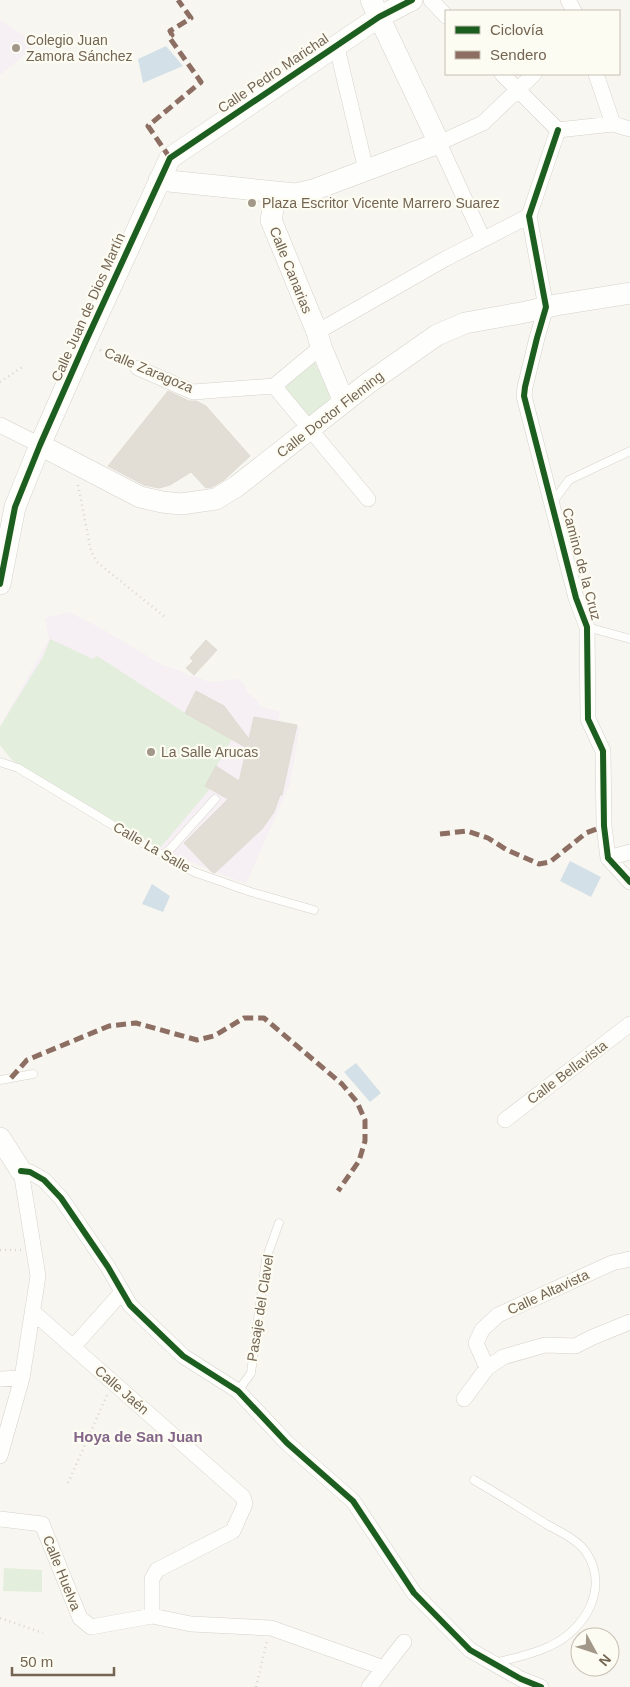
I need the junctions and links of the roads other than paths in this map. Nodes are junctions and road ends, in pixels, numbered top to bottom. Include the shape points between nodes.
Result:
1 (412, 0) edge
2 (431, 0) edge
3 (375, 8) edge
4 (445, 15) edge
5 (334, 47) junction
6 (503, 75) edge
7 (533, 75) edge
8 (596, 75) edge
9 (518, 90) junction
10 (612, 124) junction
11 (630, 129) edge
12 (558, 130) junction
13 (439, 143) junction
14 (366, 170) junction
15 (159, 180) junction
16 (276, 193) junction
17 (529, 216) junction
18 (483, 239) junction
19 (630, 293) edge
20 (546, 307) junction
21 (319, 340) junction
22 (138, 368) road end
23 (274, 386) junction
24 (344, 402) junction
25 (0, 425) edge
26 (309, 430) junction
27 (40, 445) junction
28 (630, 450) edge
29 (368, 500) dead end
30 (552, 503) junction
31 (0, 584) edge
32 (587, 627) junction
33 (630, 639) edge
34 (0, 762) edge
35 (216, 798) dead end
36 (630, 852) edge
37 (164, 856) junction
38 (608, 858) junction
39 (630, 882) edge
40 (314, 910) dead end
41 (630, 1024) edge
42 (33, 1074) dead end
43 (0, 1080) edge
44 (505, 1120) dead end
45 (0, 1138) edge
46 (21, 1171) junction
47 (279, 1224) dead end
48 (630, 1259) edge
49 (122, 1292) junction
50 (32, 1311) junction
51 (630, 1322) edge
52 (73, 1347) junction
53 (487, 1368) junction
54 (22, 1378) junction
55 (0, 1379) edge
56 (238, 1391) junction
57 (464, 1399) dead end
58 (0, 1456) edge
59 (474, 1480) dead end
60 (0, 1519) edge
61 (152, 1616) junction
62 (404, 1642) dead end
63 (494, 1664) junction
64 (384, 1668) junction
65 (369, 1687) edge
66 (541, 1687) edge

1 - 3 street, Calle Pedro Marichal
2 - 4 street
3 - 5 street, Calle Pedro Marichal
3 - 13 street
5 - 14 street via 338,52
5 - 15 street, Calle Pedro Marichal via 170,158
6 - 9 street
7 - 9 street
8 - 10 street
9 - 12 street
9 - 13 street via 484,123
10 - 11 street
10 - 12 street
12 - 17 street
13 - 14 street
13 - 18 street
14 - 16 street via 313,190 296,194
15 - 16 street
15 - 27 street, Calle Juan de Dios Martín
16 - 21 street, Calle Canarias via 271,220
17 - 18 street
17 - 20 street
18 - 21 street via 445,258
19 - 20 street, Calle Doctor Fleming
20 - 24 street, Calle Doctor Fleming via 465,323 437,335
20 - 30 street, Camino de la Cruz via 524,396
21 - 23 street
21 - 24 street, Calle Canarias
22 - 23 street, Calle Zaragoza via 193,392
23 - 26 street
24 - 26 street, Calle Doctor Fleming
25 - 27 street
26 - 27 street, Calle Doctor Fleming via 216,499 181,504 140,497
26 - 29 street
27 - 31 street via 14,507
28 - 30 lane via 569,480
30 - 32 street, Camino de la Cruz via 576,598
32 - 33 lane
32 - 38 street, Camino de la Cruz via 588,719 603,751 604,826
34 - 37 lane, Calle La Salle via 18,768
35 - 37 lane
36 - 38 street
37 - 40 lane, Calle La Salle via 194,872
38 - 39 street
41 - 44 street, Calle Bellavista
42 - 43 lane
45 - 46 street
46 - 49 street via 44,1180 61,1198
46 - 50 street via 38,1276
47 - 56 lane, Pasaje del Clavel via 266,1259 251,1373
48 - 53 street, Calle Altavista via 612,1263 498,1315 482,1330 476,1343
49 - 52 street
49 - 56 street via 130,1306 183,1356
50 - 52 street, Calle Jaén
50 - 54 street
51 - 53 street via 575,1346 545,1345 503,1357
52 - 61 street, Calle Jaén via 243,1497 244,1504 233,1531 157,1570 152,1579
53 - 57 street
54 - 55 street
54 - 58 street
56 - 63 street via 287,1443 353,1501 414,1593 470,1650
59 - 63 lane via 571,1539 586,1552 594,1572 595,1592 589,1611 575,1629 551,1646
60 - 61 street, Calle Huelva via 42,1524 80,1618 91,1627
61 - 64 street, Calle Huelva via 191,1624 271,1628
62 - 64 street
63 - 66 street via 521,1680
64 - 65 street

